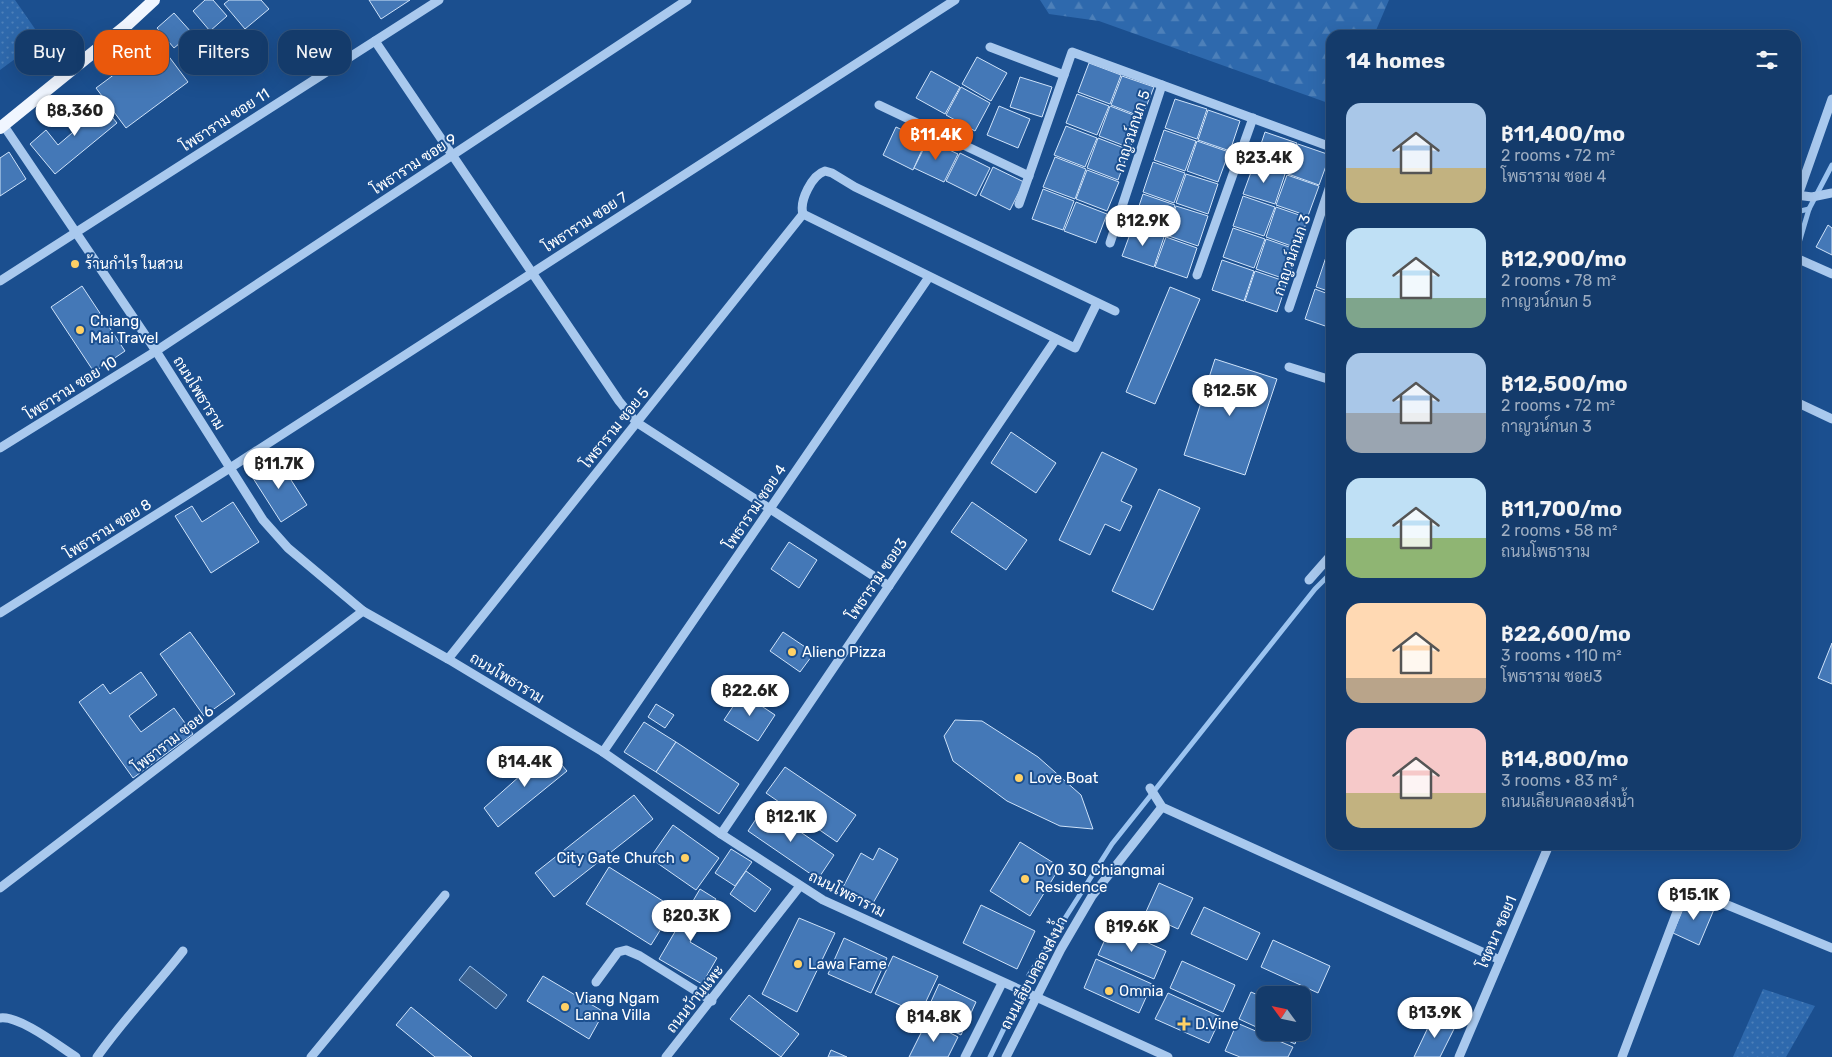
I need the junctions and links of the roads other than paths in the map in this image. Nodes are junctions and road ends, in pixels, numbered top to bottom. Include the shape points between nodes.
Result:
1 (154, 0) edge
2 (439, 0) edge
3 (687, 0) edge
4 (955, 0) edge
5 (375, 41) junction
6 (990, 47) dead end
7 (1064, 76) junction
8 (1162, 85) junction
9 (1832, 99) edge
10 (879, 105) dead end
11 (1253, 118) junction
12 (2, 127) edge
13 (1326, 145) edge
14 (453, 155) junction
15 (1029, 176) junction
16 (1801, 186) edge
17 (1832, 193) edge
18 (1801, 197) edge
19 (1326, 198) edge
20 (1020, 204) dead end
21 (803, 214) junction
22 (76, 232) junction
23 (1110, 242) dead end
24 (1801, 260) edge
25 (533, 272) junction
26 (1832, 274) edge
27 (1197, 275) dead end
28 (929, 277) junction
29 (0, 281) edge
30 (1097, 303) junction
31 (1289, 308) dead end
32 (1115, 311) dead end
33 (1056, 339) junction
34 (156, 351) junction
35 (1289, 367) dead end
36 (1326, 378) edge
37 (1801, 404) edge
38 (1832, 419) edge
39 (636, 422) junction
40 (0, 448) edge
41 (230, 468) junction
42 (770, 509) junction
43 (1326, 561) edge
44 (1309, 580) dead end
45 (889, 586) junction
46 (363, 611) junction
47 (0, 613) edge
48 (448, 659) junction
49 (603, 752) junction
50 (1150, 788) dead end
51 (1162, 807) junction
52 (721, 834) junction
53 (1547, 850) edge
54 (800, 886) junction
55 (0, 888) edge
56 (446, 895) dead end
57 (1832, 948) edge
58 (183, 951) dead end
59 (1500, 960) junction
60 (596, 982) dead end
61 (1002, 982) junction
62 (1036, 998) junction
63 (712, 1001) junction
64 (0, 1018) edge
65 (76, 1057) edge
66 (97, 1057) edge
67 (311, 1057) edge
68 (666, 1057) edge
69 (965, 1057) edge
70 (1006, 1057) edge
71 (1168, 1057) edge
72 (1459, 1057) edge
73 (1622, 1057) edge

1 - 12 main road
2 - 5 street, โพธาราม ซอย 11
3 - 14 street, โพธาราม ซอย 9
4 - 25 street, โพธาราม ซอย 7
5 - 14 street
5 - 22 street, โพธาราม ซอย 11
6 - 7 street
7 - 8 street via 1072,52
7 - 15 street
8 - 11 street
8 - 23 street, กาญวน์กนก 5
9 - 16 street
10 - 15 street
11 - 13 street
11 - 27 street
12 - 22 street, ถนนโพธาราม
14 - 25 street
14 - 34 street, โพธาราม ซอย 9
15 - 20 street
17 - 18 street
19 - 31 street, กาญวน์กนก 3
21 - 28 street
21 - 30 street via 802,204 815,178 825,172 832,173
21 - 39 street, โพธาราม ซอย 5
22 - 29 street, โพธาราม ซอย 11
22 - 34 street, ถนนโพธาราม
24 - 26 street
25 - 39 street
25 - 41 street, โพธาราม ซอย 7
28 - 33 street
28 - 42 street, โพธาราม ซอย 4
30 - 32 street
30 - 33 street via 1075,348
33 - 45 street, โพธาราม ซอย3
34 - 40 street, โพธาราม ซอย 10
34 - 41 street, ถนนโพธาราม
35 - 36 street
37 - 38 street
39 - 42 street
39 - 48 street, โพธาราม ซอย 5
41 - 46 street, ถนนโพธาราม via 277,536
41 - 47 street, โพธาราม ซอย 8
42 - 45 street
42 - 49 street, โพธาราม ซอย 4
43 - 44 street
45 - 52 street, โพธาราม ซอย3
46 - 48 street, ถนนโพธาราม
46 - 55 street, โพธาราม ซอย 6
48 - 49 street, ถนนโพธาราม
49 - 52 street, ถนนโพธาราม
50 - 51 street
51 - 59 street
51 - 62 street, ถนนเลียบคลองส่งน้ำ via 1092,896
52 - 54 street, ถนนโพธาราม
53 - 59 street, โชตนา ซอย1
54 - 61 street, ถนนโพธาราม via 823,900
54 - 63 street, ถนนบ้านแพะ
56 - 67 street
57 - 73 street via 1686,888
58 - 66 street
59 - 72 street, โชตนา ซอย1
60 - 63 street via 618,952 626,950
61 - 62 street, ถนนโพธาราม
61 - 69 street, ถนนเลียบคลองส่งน้ำ
62 - 70 street, ถนนเลียบคลองส่งน้ำ
62 - 71 street, ถนนโพธาราม
63 - 68 street, ถนนบ้านแพะ
64 - 65 street via 6,1017 27,1026

